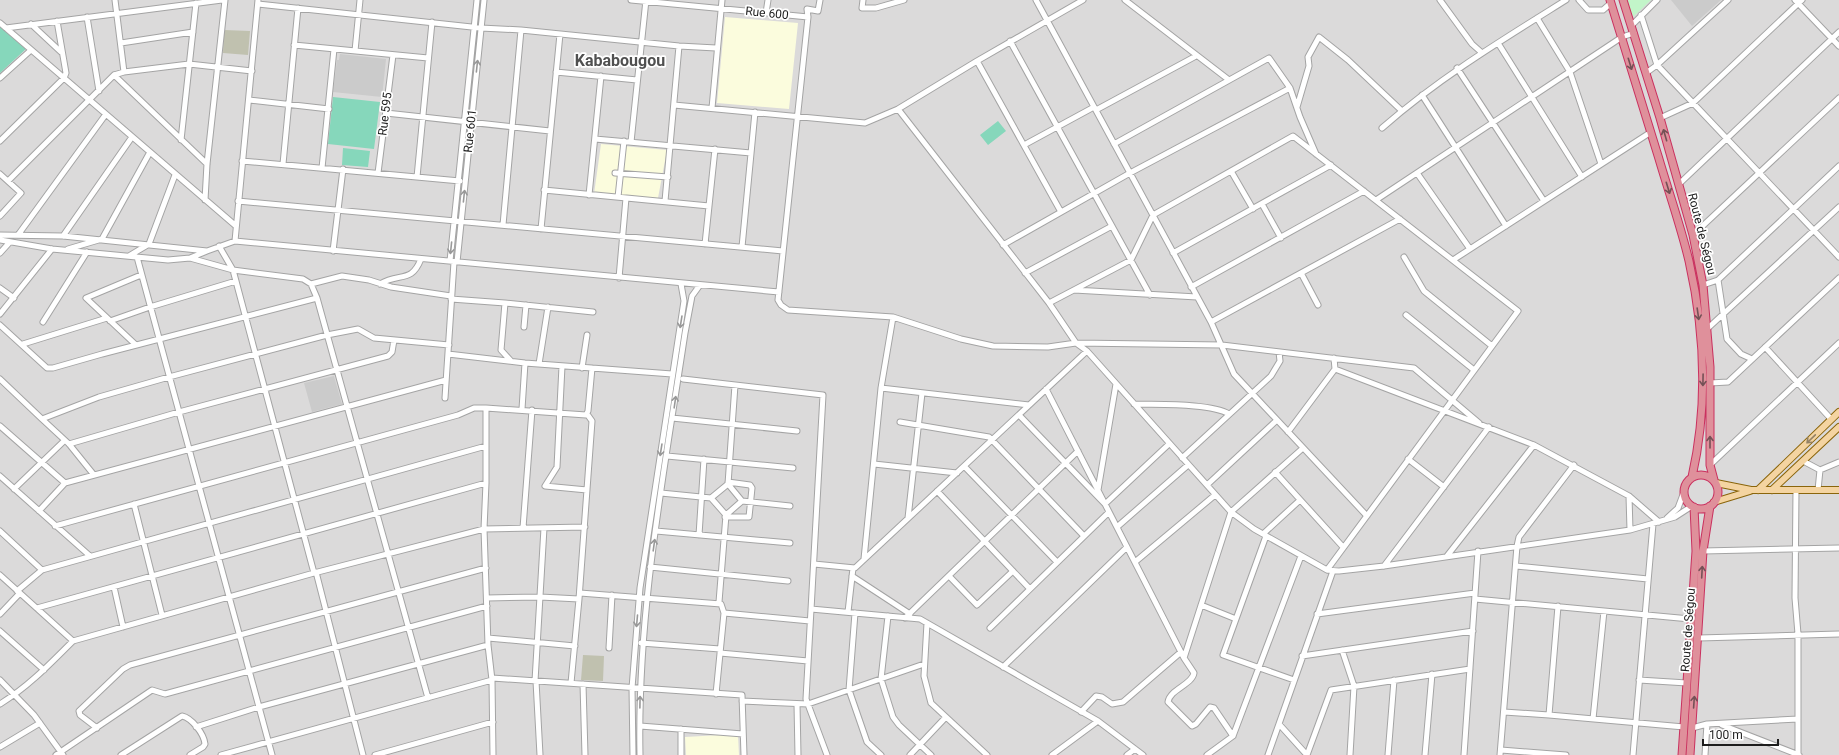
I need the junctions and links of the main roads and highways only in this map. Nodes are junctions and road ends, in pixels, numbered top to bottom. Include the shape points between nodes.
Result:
1 (1623, 0) edge
2 (1610, 1) edge
3 (1839, 412) edge
4 (1839, 427) edge
5 (1692, 477) junction
6 (1715, 482) junction
7 (1755, 490) junction
8 (1772, 490) junction
9 (1839, 490) edge
10 (1712, 504) junction
11 (1693, 506) junction
12 (1682, 755) edge
13 (1690, 755) edge

6 -> 1 highway, Route de Ségou via 1710,465 1710,383 1703,285 1679,184
2 -> 5 highway, Route de Ségou via 1689,260 1701,331 1704,382 1698,451
3 -> 7 main road
4 - 8 main road
5 - 6 highway via 1704,475
5 - 11 highway, Route de Ségou via 1684,492
6 - 7 main road
6 - 10 highway, Route de Ségou via 1718,490
7 - 8 main road
7 - 10 main road
8 - 9 main road
10 - 11 highway via 1705,508
13 -> 10 highway, Route de Ségou via 1703,551
11 - 12 highway, Route de Ségou via 1696,551

